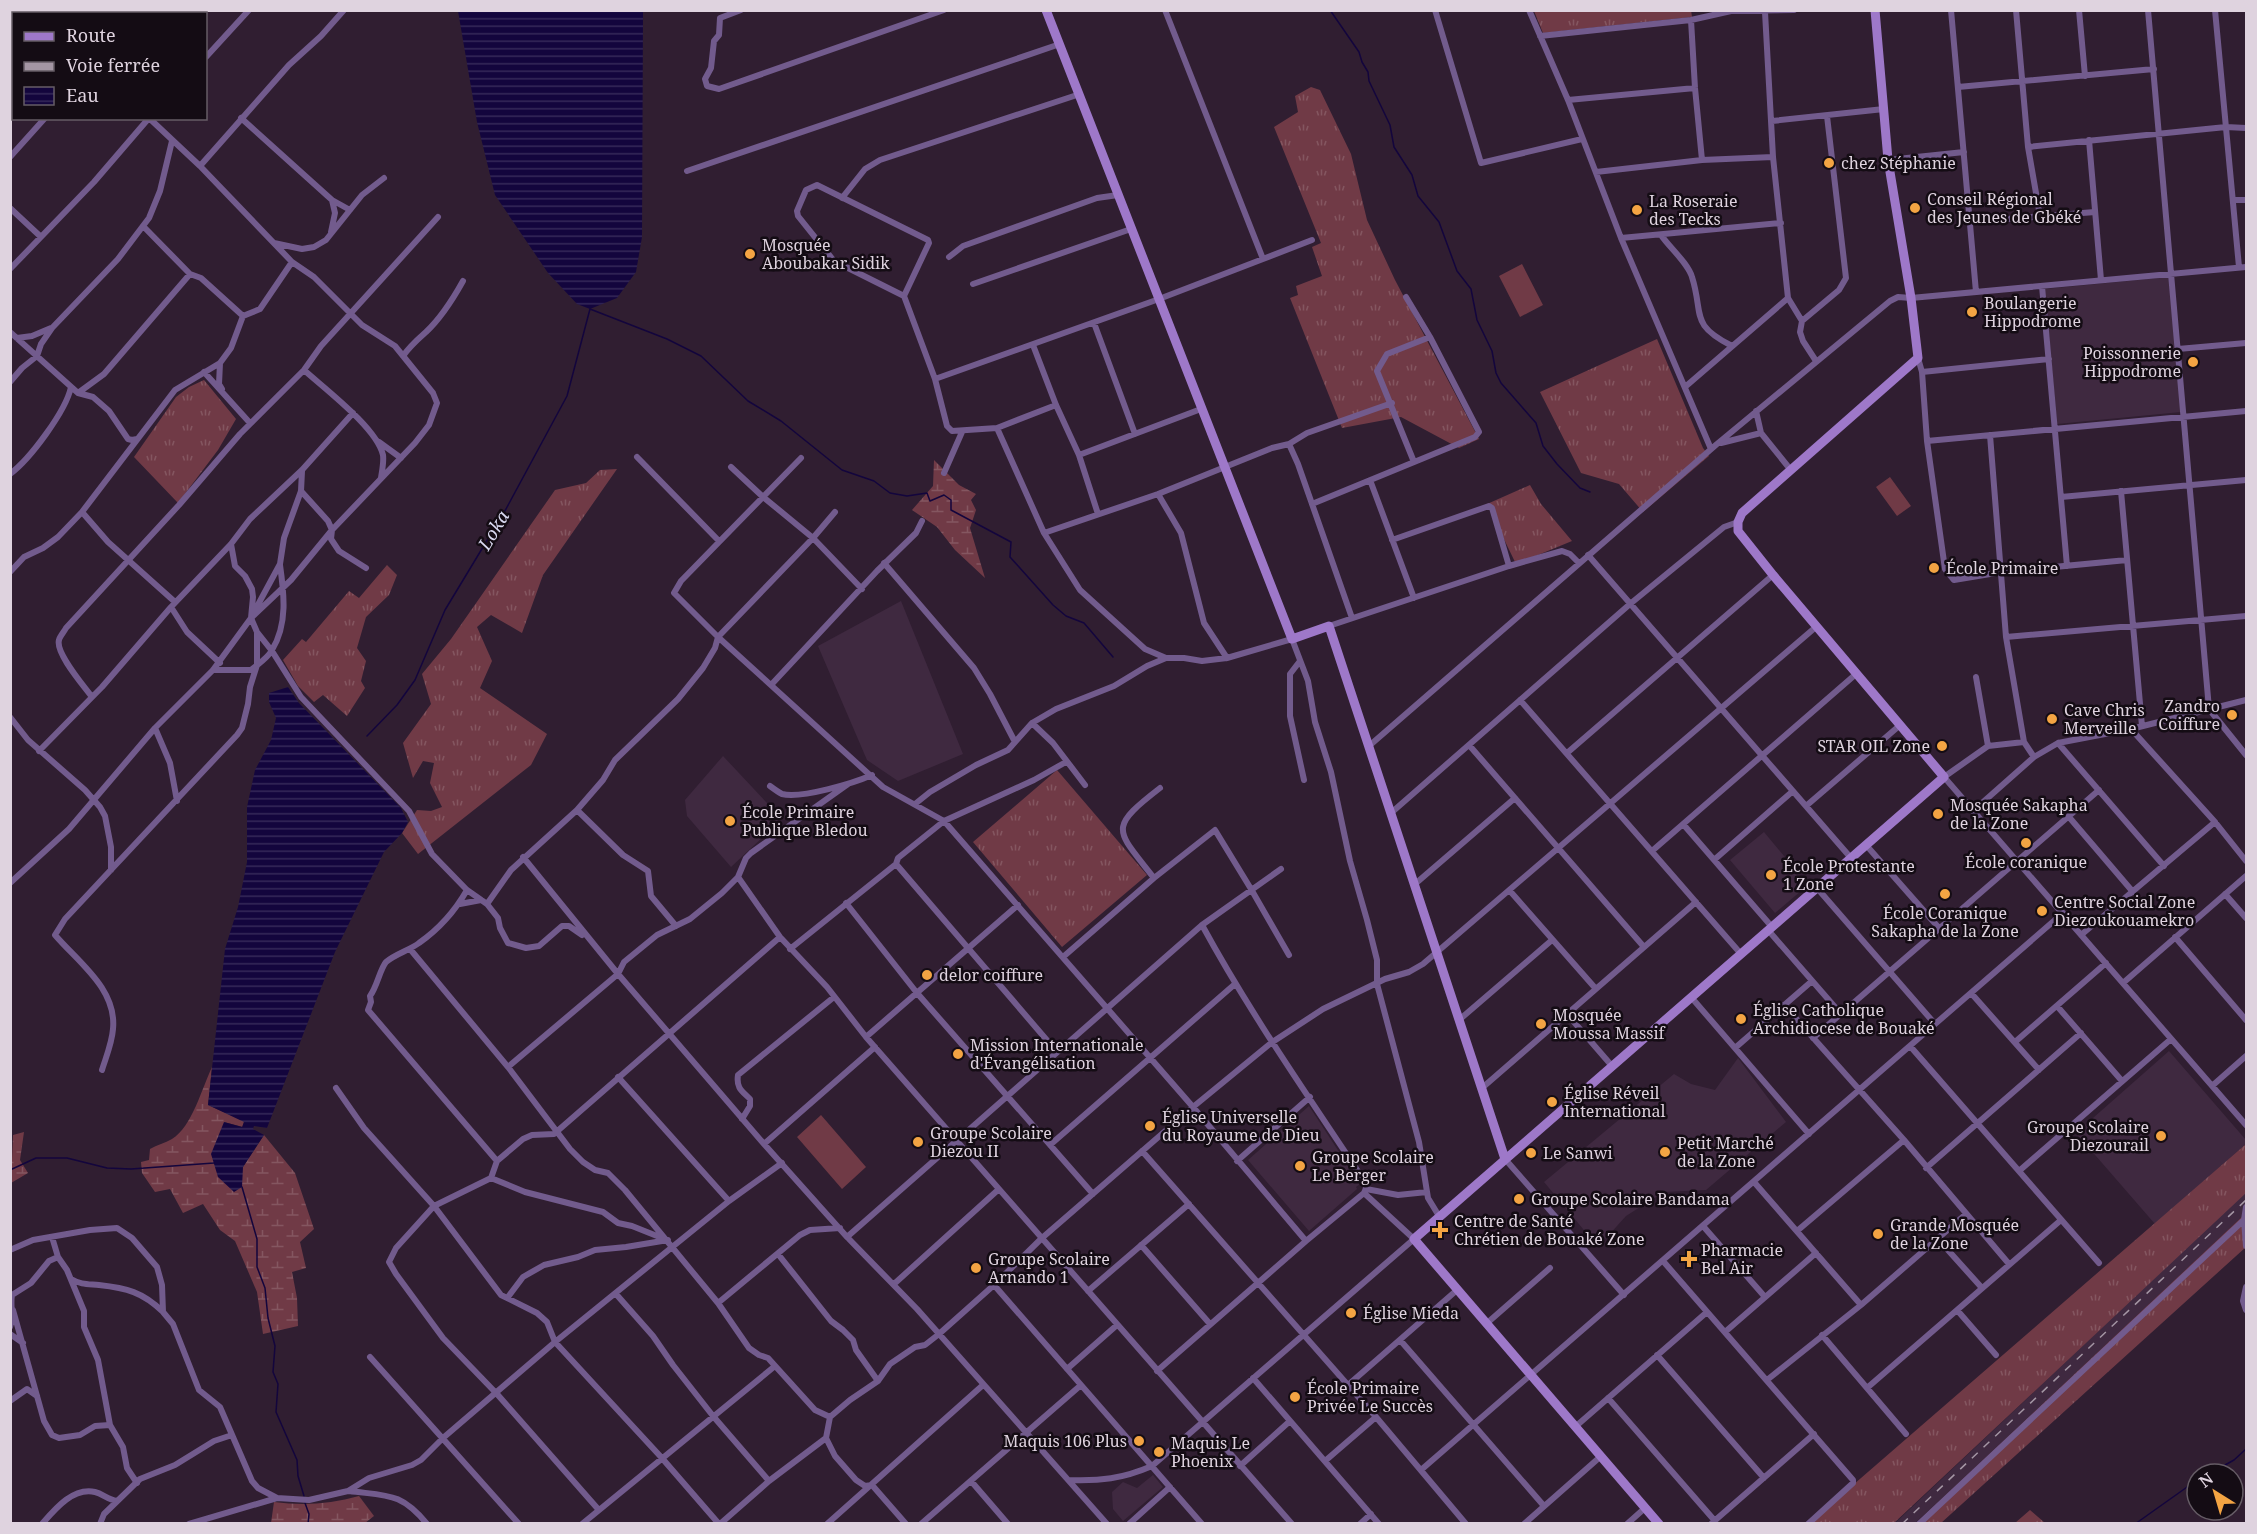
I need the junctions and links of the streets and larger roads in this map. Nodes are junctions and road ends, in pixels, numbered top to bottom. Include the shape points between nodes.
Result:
1 (249, 10) edge
2 (344, 10) edge
3 (741, 10) edge
4 (944, 10) edge
5 (1046, 10) edge
6 (1165, 10) edge
7 (1435, 10) edge
8 (1529, 10) edge
9 (1794, 10) edge
10 (1875, 10) edge
11 (1952, 10) edge
12 (2016, 10) edge
13 (2079, 10) edge
14 (2148, 10) edge
15 (2215, 10) edge
16 (1765, 12) edge
17 (1691, 20) junction
18 (1540, 36) junction
19 (1060, 44) junction
20 (207, 56) edge
21 (2154, 69) junction
22 (2085, 76) junction
23 (2023, 83) junction
24 (1958, 87) junction
25 (1695, 88) junction
26 (1081, 94) junction
27 (1568, 100) junction
28 (1884, 109) junction
29 (1827, 116) junction
30 (241, 118) junction
31 (43, 120) edge
32 (148, 120) edge
33 (150, 120) edge
34 (1772, 121) junction
35 (2226, 127) junction
36 (2247, 128) edge
37 (2159, 134) junction
38 (1582, 139) junction
39 (2089, 140) junction
40 (172, 141) junction
41 (2028, 147) junction
42 (1964, 152) junction
43 (10, 157) edge
44 (1773, 157) junction
45 (1702, 160) junction
46 (1888, 160) junction
47 (200, 166) junction
48 (687, 171) dead end
49 (1596, 172) junction
50 (384, 178) dead end
51 (1118, 195) junction
52 (842, 198) junction
53 (332, 200) junction
54 (2233, 200) junction
55 (2247, 200) edge
56 (10, 208) edge
57 (350, 210) junction
58 (2095, 212) junction
59 (2040, 216) junction
60 (438, 217) dead end
61 (1970, 222) junction
62 (1781, 223) junction
63 (143, 226) junction
64 (1131, 229) junction
65 (331, 232) junction
66 (1661, 235) junction
67 (41, 237) junction
68 (1621, 238) junction
69 (1312, 240) dead end
70 (273, 243) junction
71 (949, 257) dead end
72 (1263, 259) junction
73 (292, 262) junction
74 (2243, 267) edge
75 (10, 269) edge
76 (190, 274) junction
77 (2171, 274) junction
78 (2101, 280) junction
79 (463, 281) dead end
80 (973, 284) dead end
81 (2042, 286) junction
82 (1976, 292) junction
83 (904, 296) junction
84 (1406, 297) dead end
85 (1788, 298) junction
86 (1911, 298) junction
87 (1159, 299) junction
88 (351, 314) junction
89 (243, 316) junction
90 (1802, 321) junction
91 (1094, 323) junction
92 (52, 328) junction
93 (10, 332) edge
94 (1430, 337) junction
95 (17, 338) junction
96 (2247, 343) edge
97 (1033, 345) junction
98 (1732, 346) junction
99 (2178, 349) junction
100 (37, 356) junction
101 (403, 356) junction
102 (1918, 358) junction
103 (2049, 359) junction
104 (1815, 361) junction
105 (220, 363) junction
106 (304, 370) junction
107 (204, 372) junction
108 (1922, 372) junction
109 (935, 379) junction
110 (10, 382) edge
111 (71, 387) junction
112 (1685, 387) junction
113 (78, 393) junction
114 (225, 396) junction
115 (1392, 403) junction
116 (1056, 405) junction
117 (1201, 410) junction
118 (1756, 411) junction
119 (2247, 411) edge
120 (352, 413) junction
121 (2184, 417) junction
122 (250, 423) junction
123 (997, 428) junction
124 (2055, 429) junction
125 (962, 432) junction
126 (1761, 433) junction
127 (1135, 434) junction
128 (1990, 435) junction
129 (138, 438) junction
130 (374, 438) junction
131 (1928, 441) junction
132 (1289, 444) junction
133 (1717, 444) junction
134 (1711, 449) junction
135 (1079, 455) junction
136 (637, 457) dead end
137 (401, 458) junction
138 (801, 458) dead end
139 (1414, 462) junction
140 (731, 467) dead end
141 (1224, 468) junction
142 (1790, 469) junction
143 (302, 470) junction
144 (944, 473) dead end
145 (10, 474) edge
146 (381, 479) junction
147 (1371, 480) junction
148 (2247, 480) edge
149 (2190, 485) junction
150 (301, 491) junction
151 (2121, 491) junction
152 (1158, 494) junction
153 (762, 496) junction
154 (2061, 497) junction
155 (1312, 504) junction
156 (82, 512) junction
157 (835, 512) dead end
158 (1098, 514) junction
159 (922, 521) dead end
160 (1738, 522) junction
161 (332, 530) junction
162 (1044, 533) junction
163 (813, 538) junction
164 (1392, 540) junction
165 (719, 541) junction
166 (231, 544) junction
167 (1588, 555) junction
168 (2127, 560) junction
169 (128, 561) junction
170 (1579, 563) junction
171 (280, 564) junction
172 (885, 564) junction
173 (1509, 566) junction
174 (2067, 566) junction
175 (366, 568) dead end
176 (10, 572) edge
177 (2002, 572) junction
178 (1773, 575) junction
179 (283, 588) junction
180 (862, 589) junction
181 (1414, 598) junction
182 (173, 604) junction
183 (1630, 604) junction
184 (2247, 616) edge
185 (251, 618) junction
186 (1352, 618) junction
187 (2201, 619) junction
188 (2133, 625) junction
189 (1329, 626) junction
190 (1817, 626) junction
191 (257, 633) junction
192 (718, 637) junction
193 (2006, 637) junction
194 (1292, 639) junction
195 (272, 651) junction
196 (1677, 657) junction
197 (1166, 658) junction
198 (1227, 658) junction
199 (1300, 661) junction
200 (220, 663) junction
201 (257, 665) junction
202 (213, 670) junction
203 (1856, 674) junction
204 (1976, 677) dead end
205 (771, 685) junction
206 (92, 696) junction
207 (1521, 700) junction
208 (2247, 700) edge
209 (1720, 708) junction
210 (2209, 709) junction
211 (10, 717) edge
212 (1032, 723) junction
213 (1899, 726) junction
214 (2142, 726) junction
215 (155, 728) junction
216 (2131, 729) junction
217 (1015, 742) junction
218 (2024, 742) junction
219 (2058, 743) junction
220 (1468, 744) junction
221 (1369, 746) junction
222 (1988, 746) junction
223 (39, 751) junction
224 (1567, 753) junction
225 (2247, 754) edge
226 (1762, 756) junction
227 (2034, 757) junction
228 (1066, 762) junction
229 (872, 775) junction
230 (1944, 777) junction
231 (1304, 780) dead end
232 (848, 784) junction
233 (1084, 785) dead end
234 (770, 786) dead end
235 (1160, 788) dead end
236 (2099, 790) junction
237 (1793, 791) junction
238 (1515, 798) junction
239 (94, 800) junction
240 (177, 801) junction
241 (915, 804) junction
242 (1610, 804) junction
243 (1806, 806) junction
244 (577, 810) junction
245 (1973, 811) junction
246 (1391, 813) junction
247 (2069, 817) junction
248 (944, 821) junction
249 (2215, 822) junction
250 (1683, 824) junction
251 (1866, 845) junction
252 (1558, 847) junction
253 (1652, 851) junction
254 (523, 857) junction
255 (1851, 858) junction
256 (1714, 860) junction
257 (2017, 861) junction
258 (2247, 861) edge
259 (897, 864) junction
260 (2164, 866) junction
261 (1281, 869) dead end
262 (111, 870) junction
263 (2247, 876) edge
264 (738, 877) junction
265 (1154, 878) junction
266 (10, 883) edge
267 (1415, 885) junction
268 (1817, 888) junction
269 (1251, 889) junction
270 (467, 890) junction
271 (1510, 891) junction
272 (2133, 892) junction
273 (2225, 894) junction
274 (484, 902) junction
275 (1696, 902) junction
276 (846, 903) junction
277 (460, 904) junction
278 (1018, 905) junction
279 (2062, 914) junction
280 (2247, 918) edge
281 (1202, 925) junction
282 (676, 926) junction
283 (1940, 928) junction
284 (1770, 929) junction
285 (2081, 935) junction
286 (780, 937) junction
287 (2175, 937) junction
288 (590, 940) junction
289 (1552, 940) junction
290 (1644, 947) junction
291 (410, 949) junction
292 (790, 949) junction
293 (968, 949) junction
294 (1436, 951) junction
295 (1741, 954) junction
296 (1289, 955) dead end
297 (1063, 957) junction
298 (2106, 963) junction
299 (1889, 972) junction
300 (618, 974) junction
301 (1812, 981) junction
302 (2123, 983) junction
303 (1235, 984) junction
304 (1377, 984) junction
305 (1596, 989) junction
306 (917, 993) junction
307 (1971, 993) junction
308 (834, 997) junction
309 (1691, 997) junction
310 (1784, 1005) junction
311 (2057, 1006) junction
312 (1107, 1008) junction
313 (1567, 1014) junction
314 (1841, 1014) junction
315 (1459, 1020) junction
316 (2247, 1020) edge
317 (1935, 1024) junction
318 (669, 1032) junction
319 (2081, 1034) junction
320 (866, 1037) junction
321 (1813, 1038) junction
322 (2172, 1039) junction
323 (1271, 1042) junction
324 (2015, 1042) junction
325 (1910, 1046) junction
326 (875, 1047) junction
327 (1735, 1048) junction
328 (1057, 1052) junction
329 (2247, 1056) edge
330 (1150, 1058) junction
331 (1612, 1066) junction
332 (508, 1067) junction
333 (102, 1070) dead end
334 (2039, 1070) junction
335 (618, 1077) junction
336 (2122, 1081) junction
337 (2212, 1086) junction
338 (336, 1088) dead end
339 (1482, 1088) junction
340 (1860, 1090) junction
341 (1007, 1095) junction
342 (1310, 1097) junction
343 (1193, 1107) junction
344 (742, 1119) junction
345 (1977, 1123) junction
346 (2247, 1125) edge
347 (557, 1131) junction
348 (1809, 1134) junction
349 (956, 1140) junction
350 (1904, 1140) junction
351 (764, 1144) junction
352 (1050, 1145) junction
353 (1142, 1151) junction
354 (1505, 1159) junction
355 (496, 1161) junction
356 (1237, 1161) junction
357 (782, 1163) junction
358 (1926, 1168) junction
359 (2019, 1171) junction
360 (491, 1178) junction
361 (1754, 1182) junction
362 (999, 1189) junction
363 (1365, 1191) junction
364 (1427, 1192) junction
365 (1093, 1194) junction
366 (729, 1201) junction
367 (1189, 1204) junction
368 (434, 1206) junction
369 (2247, 1207) edge
370 (1966, 1214) junction
371 (1439, 1216) junction
372 (2245, 1219) edge
373 (2061, 1220) junction
374 (1703, 1226) junction
375 (840, 1228) junction
376 (1797, 1231) junction
377 (52, 1236) junction
378 (847, 1237) junction
379 (1042, 1239) junction
380 (1414, 1239) junction
381 (1938, 1239) junction
382 (668, 1240) junction
383 (1306, 1241) junction
384 (1141, 1245) junction
385 (2247, 1246) edge
386 (674, 1247) junction
387 (10, 1250) edge
388 (1816, 1253) junction
389 (778, 1254) junction
390 (58, 1257) junction
391 (1663, 1261) junction
392 (2099, 1263) dead end
393 (2009, 1264) junction
394 (1550, 1268) dead end
395 (71, 1279) junction
396 (1258, 1283) junction
397 (894, 1284) junction
398 (994, 1285) junction
399 (2247, 1287) edge
400 (1982, 1288) junction
401 (1457, 1290) junction
402 (1088, 1291) junction
403 (616, 1294) junction
404 (1623, 1295) junction
405 (508, 1297) junction
406 (1765, 1298) junction
407 (718, 1303) junction
408 (1861, 1305) junction
409 (13, 1310) junction
410 (1957, 1310) junction
411 (2247, 1310) edge
412 (164, 1312) junction
413 (1707, 1312) junction
414 (1210, 1324) junction
415 (1486, 1324) junction
416 (1117, 1325) junction
417 (10, 1327) edge
418 (1725, 1332) junction
419 (10, 1334) edge
420 (939, 1334) junction
421 (1304, 1334) junction
422 (1822, 1335) junction
423 (1400, 1340) junction
424 (555, 1342) junction
425 (23, 1344) junction
426 (1657, 1355) junction
427 (1996, 1355) dead end
428 (370, 1357) dead end
429 (775, 1366) junction
430 (1067, 1369) junction
431 (1157, 1371) junction
432 (1530, 1376) junction
433 (1253, 1378) junction
434 (1767, 1380) junction
435 (878, 1381) junction
436 (982, 1385) junction
437 (1081, 1385) junction
438 (1348, 1385) junction
439 (1867, 1388) junction
440 (497, 1394) junction
441 (37, 1396) junction
442 (1608, 1398) junction
443 (10, 1401) edge
444 (713, 1416) junction
445 (1376, 1416) junction
446 (830, 1417) junction
447 (1290, 1421) junction
448 (1202, 1422) junction
449 (110, 1425) junction
450 (1474, 1425) junction
451 (1575, 1427) junction
452 (1026, 1433) junction
453 (1815, 1434) junction
454 (1906, 1434) dead end
455 (232, 1435) junction
456 (443, 1438) junction
457 (826, 1438) junction
458 (661, 1457) junction
459 (1600, 1457) junction
460 (1325, 1461) junction
461 (1152, 1466) junction
462 (1240, 1466) junction
463 (1421, 1470) junction
464 (1764, 1478) junction
465 (971, 1480) junction
466 (1069, 1480) junction
467 (769, 1481) junction
468 (137, 1483) junction
469 (872, 1485) junction
470 (1170, 1487) junction
471 (348, 1491) junction
472 (277, 1498) junction
473 (117, 1501) junction
474 (1544, 1506) junction
475 (1645, 1508) junction
476 (598, 1509) junction
477 (1371, 1514) junction
478 (1713, 1522) edge
479 (42, 1524) edge
480 (100, 1524) edge
481 (189, 1524) edge
482 (427, 1524) edge
483 (519, 1524) edge
484 (582, 1524) edge
485 (720, 1524) edge
486 (828, 1524) edge
487 (906, 1524) edge
488 (921, 1524) edge
489 (1008, 1524) edge
490 (1107, 1524) edge
491 (1129, 1524) edge
492 (1202, 1524) edge
493 (1292, 1524) edge
494 (1360, 1524) edge
495 (1378, 1524) edge
496 (1466, 1524) edge
497 (1524, 1524) edge
498 (1627, 1524) edge
499 (1659, 1524) edge
500 (1808, 1524) edge
501 (1919, 1524) edge

1 - 20 street
2 - 30 street
3 - 4 street via 720,18 711,68 705,79 707,86 719,89
5 - 19 street
6 - 72 street
7 - 38 street via 1481,163
8 - 18 street
9 - 16 street
10 - 28 street
11 - 24 street
12 - 23 street
13 - 22 street
14 - 21 street
15 - 35 street
16 - 17 street via 1731,11
16 - 34 street
17 - 18 street
17 - 25 street
18 - 27 street
19 - 26 street
19 - 48 street
21 - 22 street
21 - 37 street
22 - 23 street
23 - 24 street
23 - 41 street
24 - 42 street
25 - 27 street
25 - 45 street
26 - 51 street
26 - 52 street via 880,160 865,169
27 - 38 street
28 - 29 street
28 - 46 street
29 - 34 street
29 - 90 street via 1846,278 1839,290
30 - 47 street
30 - 53 street
31 - 43 street
32 - 67 street
33 - 40 street
34 - 44 street
35 - 36 street
35 - 37 street
35 - 54 street
37 - 39 street
37 - 77 street
38 - 49 street
39 - 41 street
39 - 58 street
40 - 47 street
40 - 63 street via 160,191
41 - 59 street
42 - 46 street
42 - 61 street
44 - 45 street
44 - 62 street
45 - 49 street
46 - 86 street
47 - 70 street
49 - 68 street
50 - 57 street
51 - 64 street
51 - 71 street via 1097,198 963,246
52 - 83 street via 928,240
52 - 83 street via 817,185 810,187 798,216 829,257
53 - 57 street
53 - 65 street via 335,213
54 - 55 street
54 - 74 street
56 - 67 street
57 - 65 street
58 - 59 street
58 - 78 street
59 - 61 street
60 - 88 street
61 - 82 street
62 - 66 street
62 - 85 street
63 - 76 street
63 - 92 street via 118,259
64 - 80 street
64 - 87 street
65 - 70 street via 314,247 302,249
66 - 68 street
66 - 98 street via 1692,277 1700,320 1709,333
67 - 75 street
68 - 112 street
69 - 72 street
70 - 73 street
72 - 87 street
73 - 88 street via 314,277
73 - 89 street via 260,309
74 - 77 street
76 - 89 street via 201,278
76 - 113 street via 104,374
77 - 78 street
77 - 99 street
78 - 81 street
79 - 101 street via 447,309
81 - 82 street
81 - 103 street
82 - 86 street
83 - 109 street
84 - 94 street
85 - 90 street
85 - 98 street
86 - 102 street
86 - 104 street via 1890,301
87 - 91 street
87 - 117 street
88 - 101 street
88 - 106 street
89 - 105 street via 231,348
90 - 104 street via 1800,332
91 - 97 street
91 - 127 street
92 - 95 street
92 - 100 street
93 - 95 street
94 - 115 street via 1387,354 1380,364 1377,371
94 - 139 street via 1479,432
95 - 100 street
96 - 99 street
97 - 109 street
97 - 116 street
98 - 112 street
99 - 121 street
100 - 110 street
100 - 111 street
101 - 137 street via 437,403 429,425
102 - 108 street
102 - 142 street
103 - 108 street
103 - 124 street
104 - 118 street
105 - 107 street
105 - 114 street via 219,384
106 - 120 street
106 - 122 street
107 - 114 street
107 - 129 street via 175,390
108 - 131 street
109 - 125 street via 947,426
111 - 113 street
111 - 145 street via 64,408
112 - 134 street
113 - 129 street via 93,397 128,438
114 - 122 street
115 - 132 street
115 - 139 street
116 - 123 street
116 - 135 street
117 - 127 street
117 - 141 street
118 - 126 street
118 - 133 street
119 - 121 street
120 - 130 street
120 - 143 street
121 - 124 street
121 - 149 street
122 - 169 street
123 - 125 street
123 - 162 street
124 - 128 street
124 - 154 street
125 - 144 street
126 - 133 street
126 - 142 street
127 - 135 street
128 - 131 street
128 - 177 street
129 - 156 street
130 - 137 street
130 - 146 street via 383,456
131 - 177 street via 1945,569 1954,580
132 - 141 street
132 - 155 street
133 - 134 street
134 - 167 street
135 - 158 street
136 - 165 street
137 - 146 street
138 - 153 street
139 - 147 street
140 - 153 street
141 - 152 street
141 - 194 street
142 - 160 street via 1742,513
143 - 150 street
143 - 166 street via 250,519
146 - 161 street
147 - 155 street
147 - 164 street
148 - 149 street
149 - 151 street
149 - 187 street
150 - 161 street
150 - 171 street via 284,538
151 - 154 street
151 - 168 street
152 - 158 street
152 - 198 street via 1181,533 1204,623
153 - 163 street
153 - 165 street
154 - 174 street
155 - 186 street
156 - 169 street
156 - 176 street via 58,537 24,557
157 - 163 street
158 - 162 street
159 - 172 street
160 - 178 street via 1738,531
160 - 183 street via 1724,527
161 - 175 street via 331,539 339,551
161 - 179 street
162 - 197 street via 1080,590 1145,649
163 - 180 street
163 - 192 street
164 - 173 street via 1489,506
164 - 181 street
165 - 192 street via 674,593
166 - 182 street
166 - 185 street via 235,566 252,589
167 - 170 street
167 - 183 street
168 - 174 street
168 - 188 street
169 - 182 street
169 - 206 street via 59,639 58,647 73,673
170 - 173 street via 1562,551
170 - 221 street
171 - 179 street
171 - 185 street
172 - 180 street
172 - 217 street via 974,668
173 - 181 street
174 - 177 street
177 - 193 street
178 - 190 street
178 - 196 street
179 - 185 street
179 - 195 street via 283,622
180 - 205 street
181 - 186 street
182 - 200 street via 188,632
182 - 206 street
183 - 196 street
183 - 207 street
184 - 187 street
185 - 191 street
185 - 200 street
186 - 189 street
187 - 188 street
187 - 210 street
188 - 193 street
188 - 214 street
189 - 194 street
189 - 221 street
190 - 203 street
190 - 209 street
191 - 195 street
191 - 201 street
192 - 205 street
192 - 244 street via 704,668 615,760
193 - 218 street
194 - 198 street
194 - 199 street
195 - 201 street
195 - 270 street via 300,698 409,811 432,854
196 - 209 street
196 - 224 street
197 - 198 street
197 - 212 street
199 - 231 street via 1290,674 1290,716
199 - 304 street via 1377,960
200 - 202 street
201 - 202 street via 245,671
201 - 240 street via 242,728
202 - 215 street
203 - 213 street
203 - 226 street
204 - 222 street
205 - 229 street
206 - 223 street
207 - 220 street
207 - 224 street
208 - 210 street
209 - 226 street
209 - 242 street
210 - 214 street
210 - 225 street
211 - 223 street
212 - 217 street
212 - 228 street
213 - 230 street
213 - 243 street
214 - 216 street
215 - 239 street
215 - 240 street via 170,763
216 - 219 street
216 - 249 street
217 - 241 street via 1008,750 976,765
218 - 222 street
218 - 227 street
219 - 227 street
219 - 236 street
220 - 238 street
220 - 246 street
221 - 246 street
222 - 230 street
223 - 239 street
224 - 242 street
226 - 237 street
226 - 250 street
227 - 245 street
228 - 233 street
228 - 248 street
229 - 232 street
229 - 241 street via 883,787
230 - 245 street
230 - 251 street
232 - 234 street via 798,794 784,794
232 - 264 street via 751,853
235 - 265 street via 1124,821 1122,828 1123,838
236 - 247 street
236 - 260 street
237 - 243 street
237 - 256 street
238 - 252 street
238 - 267 street
239 - 262 street via 105,816
239 - 266 street via 69,830
240 - 262 street
241 - 248 street
242 - 252 street
242 - 253 street
243 - 255 street
244 - 254 street
244 - 282 street via 623,855 648,871 651,896
245 - 257 street
246 - 267 street
247 - 257 street
247 - 272 street
248 - 259 street via 898,858
248 - 278 street
249 - 258 street
249 - 260 street
250 - 253 street
250 - 256 street
251 - 255 street
251 - 283 street
252 - 271 street
252 - 290 street
253 - 275 street
254 - 274 street
254 - 288 street
255 - 268 street
256 - 284 street
257 - 279 street
257 - 283 street
259 - 276 street
259 - 293 street
260 - 272 street
261 - 269 street
262 - 333 street via 55,935 90,972 109,1003 113,1029
263 - 273 street
264 - 282 street via 690,919
264 - 286 street
265 - 269 street via 1215,830
265 - 297 street
267 - 294 street
268 - 284 street
268 - 299 street
269 - 281 street
269 - 296 street
270 - 274 street
270 - 277 street
271 - 289 street
271 - 294 street
272 - 285 street
273 - 280 street
273 - 287 street
274 - 277 street
274 - 288 street via 498,918 505,938 514,945 539,946 562,926 569,926
275 - 290 street
275 - 295 street
276 - 292 street
276 - 306 street
277 - 291 street via 439,927
278 - 293 street
278 - 297 street
279 - 285 street
279 - 307 street
281 - 303 street
281 - 312 street
282 - 300 street via 635,952
283 - 299 street
284 - 295 street
284 - 301 street
285 - 298 street
286 - 292 street
286 - 318 street
287 - 302 street
287 - 316 street
288 - 300 street
289 - 305 street
289 - 315 street
290 - 305 street
291 - 332 street
291 - 355 street via 383,966 368,1010
292 - 308 street
293 - 306 street
293 - 328 street
294 - 304 street via 1416,969
294 - 315 street
295 - 309 street
297 - 312 street
298 - 302 street
298 - 311 street
299 - 314 street
299 - 317 street
300 - 318 street
300 - 332 street
301 - 310 street
301 - 314 street
302 - 322 street
303 - 323 street
303 - 330 street
304 - 323 street via 1323,1009
304 - 364 street via 1419,1142
305 - 313 street
306 - 320 street
306 - 341 street
307 - 317 street
307 - 324 street
308 - 320 street
308 - 344 street via 738,1075 741,1092 750,1099
309 - 327 street
309 - 331 street
310 - 321 street
310 - 327 street
311 - 319 street
311 - 324 street
312 - 328 street
312 - 330 street
313 - 331 street
313 - 339 street
314 - 321 street
315 - 339 street
317 - 325 street
318 - 335 street
318 - 344 street
319 - 334 street
319 - 336 street
320 - 326 street
321 - 340 street
322 - 336 street
322 - 337 street
323 - 342 street
323 - 343 street
324 - 334 street
325 - 340 street
325 - 345 street
326 - 349 street
326 - 351 street
327 - 348 street
328 - 341 street
329 - 337 street
330 - 343 street
330 - 352 street
331 - 354 street
332 - 347 street
334 - 345 street
335 - 347 street
335 - 366 street
336 - 359 street
337 - 346 street
338 - 368 street via 364,1128
339 - 354 street
340 - 348 street
340 - 350 street
341 - 349 street
341 - 352 street
342 - 356 street
342 - 363 street via 1365,1182
343 - 353 street
343 - 356 street
344 - 351 street
345 - 358 street
345 - 359 street
347 - 355 street via 526,1137
347 - 382 street via 583,1162 608,1173
348 - 361 street
349 - 362 street
349 - 378 street
350 - 358 street
350 - 376 street
351 - 357 street
352 - 365 street
353 - 365 street
353 - 367 street
354 - 371 street
354 - 404 street
355 - 360 street
356 - 383 street
357 - 366 street
357 - 375 street
358 - 370 street
359 - 373 street
360 - 368 street
360 - 382 street via 525,1192 603,1212 618,1223
361 - 374 street
361 - 376 street
362 - 379 street
362 - 397 street
363 - 364 street via 1398,1195
363 - 380 street
363 - 383 street
364 - 371 street
365 - 379 street
366 - 386 street
367 - 384 street
367 - 396 street
368 - 405 street via 501,1295
368 - 440 street via 396,1248 390,1262 443,1338
369 - 372 street
370 - 381 street
370 - 393 street
371 - 380 street
372 - 385 street
372 - 501 street
373 - 392 street
373 - 393 street
374 - 391 street
374 - 406 street
375 - 378 street
375 - 389 street via 810,1230
376 - 388 street
377 - 387 street
377 - 390 street
377 - 412 street via 117,1228 125,1232 157,1267
378 - 397 street
379 - 398 street
379 - 402 street
380 - 401 street
380 - 421 street
381 - 400 street
381 - 408 street
382 - 386 street
382 - 405 street via 595,1250 544,1265 523,1277
383 - 396 street
384 - 402 street
384 - 414 street
386 - 403 street
386 - 407 street
388 - 406 street
388 - 408 street
389 - 407 street
389 - 435 street via 831,1321 853,1340
390 - 395 street
390 - 409 street via 12,1296
391 - 404 street
391 - 413 street
393 - 400 street
394 - 415 street
395 - 412 street via 81,1285 130,1290 150,1299
395 - 449 street via 98,1360
396 - 414 street
396 - 421 street
397 - 420 street
398 - 420 street
398 - 430 street
399 - 411 street via 2243,1301
400 - 410 street
401 - 415 street
401 - 423 street
402 - 416 street
403 - 424 street
403 - 444 street
404 - 432 street
405 - 424 street via 547,1322
406 - 418 street
407 - 429 street via 749,1348
408 - 422 street
409 - 417 street
409 - 425 street
410 - 427 street
410 - 439 street
412 - 455 street via 173,1324 199,1390 220,1407
413 - 418 street
413 - 426 street
414 - 431 street
415 - 432 street
416 - 430 street
416 - 431 street
418 - 434 street
419 - 425 street
420 - 435 street via 890,1364
420 - 436 street
421 - 433 street
421 - 438 street
422 - 434 street
422 - 439 street
423 - 438 street
423 - 450 street
424 - 440 street
424 - 458 street
425 - 441 street
426 - 442 street
426 - 464 street
428 - 456 street
429 - 444 street
429 - 446 street via 815,1410
430 - 437 street
431 - 448 street
432 - 450 street
432 - 451 street
433 - 447 street
433 - 448 street
434 - 453 street
435 - 446 street
436 - 452 street
436 - 469 street
437 - 452 street
437 - 461 street
438 - 445 street
439 - 454 street
440 - 456 street
440 - 476 street
441 - 443 street via 27,1389
441 - 449 street via 44,1421 59,1438
442 - 451 street
442 - 478 street
444 - 458 street
444 - 467 street
445 - 460 street
445 - 463 street
446 - 457 street
447 - 460 street
447 - 462 street
448 - 461 street
448 - 462 street
449 - 468 street
450 - 463 street
450 - 474 street
451 - 459 street
452 - 465 street
452 - 466 street
453 - 464 street
453 - 500 street via 1853,1481
455 - 468 street
455 - 472 street via 252,1481
456 - 471 street via 421,1460 369,1478
456 - 483 street
457 - 467 street
457 - 469 street via 855,1480
458 - 476 street
458 - 485 street
459 - 474 street
459 - 475 street
460 - 477 street
461 - 466 street via 1129,1476
461 - 470 street
462 - 493 street
463 - 496 street
464 - 478 street
465 - 488 street
465 - 489 street
466 - 490 street
467 - 485 street
468 - 473 street
469 - 486 street
469 - 487 street
470 - 491 street
470 - 492 street
471 - 472 street via 309,1500
471 - 482 street via 401,1499
472 - 481 street
473 - 479 street via 95,1492 79,1492
473 - 480 street
474 - 497 street
475 - 498 street
475 - 499 street
476 - 484 street
477 - 494 street
477 - 495 street

